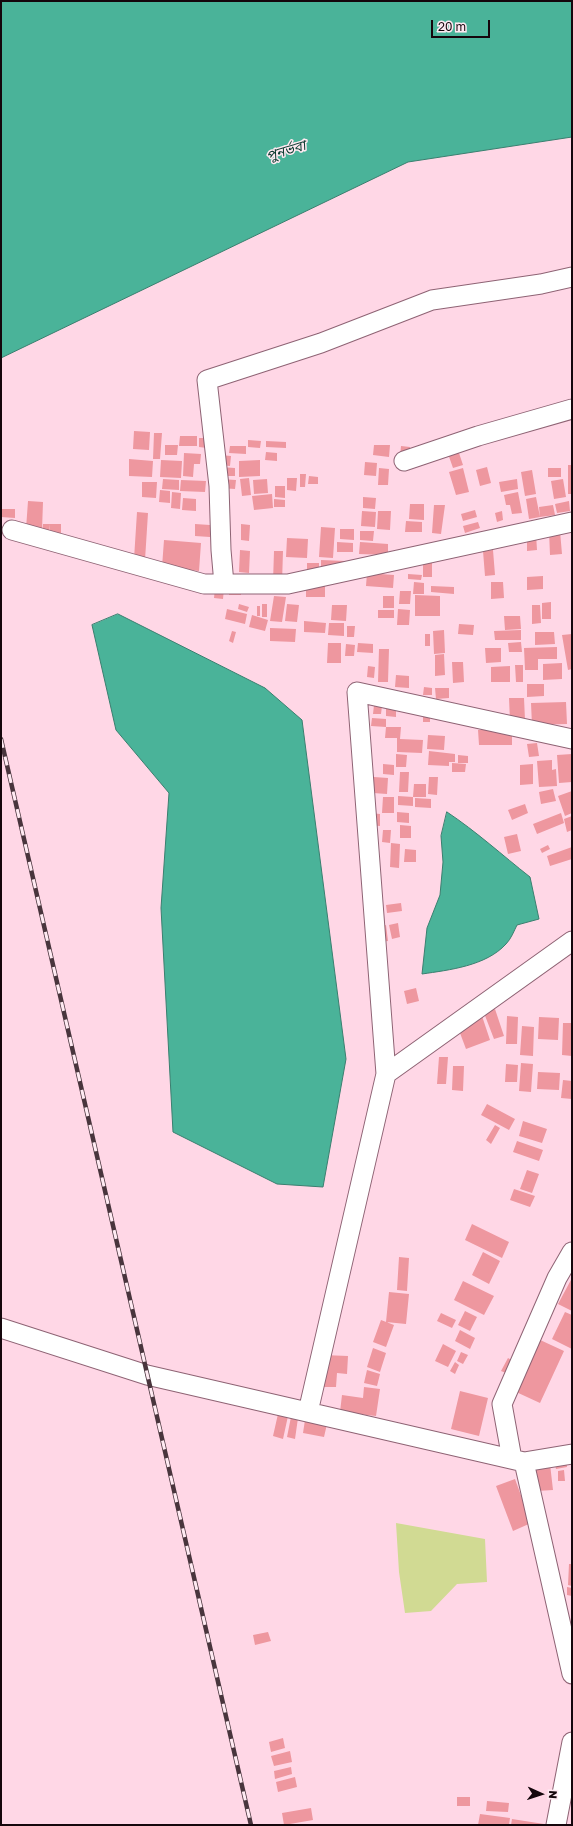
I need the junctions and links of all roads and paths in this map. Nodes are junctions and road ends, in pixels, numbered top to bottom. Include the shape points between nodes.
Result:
1 (572, 277) edge
2 (572, 409) edge
3 (404, 462) dead end
4 (572, 522) edge
5 (12, 530) dead end
6 (224, 584) junction
7 (572, 739) edge
8 (572, 941) edge
9 (386, 1074) junction
10 (572, 1252) edge
11 (1, 1328) edge
12 (308, 1412) junction
13 (572, 1454) edge
14 (518, 1461) junction
15 (572, 1674) edge
16 (572, 1742) edge
17 (556, 1825) edge

1 - 6 street via 432,300 321,343 207,380 219,486
2 - 3 street via 478,436
4 - 6 street via 288,584
5 - 6 street via 204,584
7 - 9 street via 357,692
8 - 9 street
9 - 12 street
10 - 14 street via 557,1278 502,1404
11 - 12 street via 147,1375
12 - 14 street
13 - 14 street
14 - 15 street
16 - 17 street

